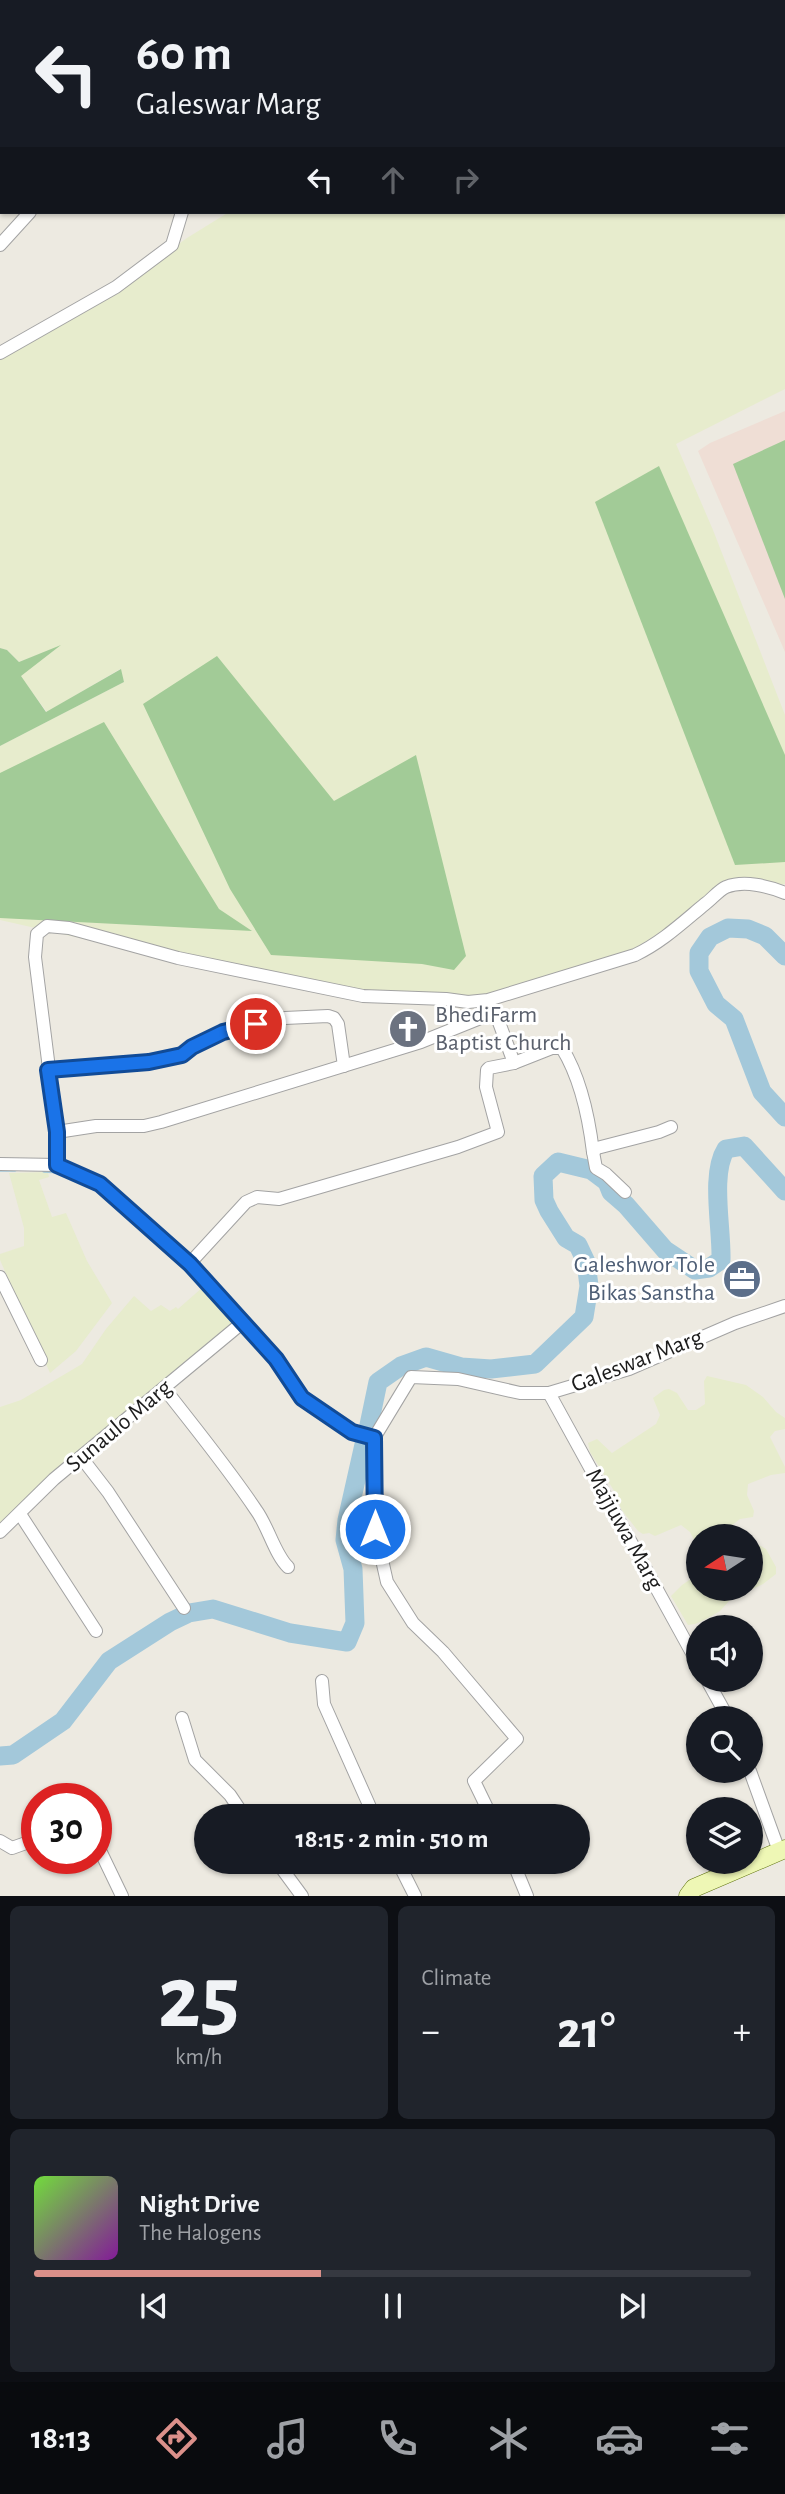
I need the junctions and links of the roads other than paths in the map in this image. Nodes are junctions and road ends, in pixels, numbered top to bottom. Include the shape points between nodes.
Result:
1 (28, 214) edge
2 (181, 214) edge
3 (0, 245) edge
4 (0, 353) edge
5 (785, 893) edge
6 (514, 1063) junction
7 (344, 1066) junction
8 (48, 1070) junction
9 (671, 1127) dead end
10 (57, 1132) junction
11 (593, 1152) junction
12 (0, 1164) edge
13 (57, 1165) junction
14 (625, 1192) dead end
15 (190, 1264) junction
16 (0, 1277) edge
17 (785, 1308) edge
18 (242, 1323) junction
19 (41, 1360) dead end
20 (164, 1388) junction
21 (549, 1393) junction
22 (374, 1438) junction
23 (81, 1457) junction
24 (20, 1514) junction
25 (0, 1532) edge
26 (288, 1567) dead end
27 (184, 1608) dead end
28 (96, 1631) dead end
29 (686, 1642) edge
30 (323, 1681) dead end
31 (182, 1718) dead end
32 (755, 1783) edge
33 (236, 1804) edge
34 (369, 1804) edge
35 (485, 1804) edge
36 (0, 1841) edge
37 (21, 1845) edge
38 (782, 1850) edge
39 (112, 1874) edge
40 (286, 1874) edge
41 (404, 1874) edge
42 (518, 1874) edge
43 (122, 1895) edge
44 (302, 1895) edge
45 (415, 1895) edge
46 (527, 1895) edge
47 (688, 1895) edge

1 - 3 street
2 - 4 street via 173,245 116,287
5 - 8 street via 750,884 726,887 654,946 635,955 468,1002 363,996 47,926 37,934 35,957
6 - 7 street via 493,1013
6 - 11 street via 562,1048 580,1093
6 - 15 street via 487,1070 486,1087 498,1132 279,1199 257,1197 239,1209
7 - 8 street via 338,1024 328,1016 285,1018 223,1032 182,1055 149,1062
7 - 10 street via 144,1126
8 - 10 street
9 - 11 street
10 - 13 street
11 - 14 street via 596,1168
12 - 13 street
13 - 15 street via 100,1184
15 - 18 street
16 - 19 street
17 - 21 street, Galeswar Marg via 735,1323 629,1370
18 - 20 street, Sunaulo Marg
18 - 22 street via 276,1359 302,1398 352,1432
20 - 23 street, Sunaulo Marg
20 - 26 street via 256,1509
21 - 22 street, Galeswar Marg via 411,1377
21 - 29 street, Majjuwa Marg
22 - 35 street via 375,1529 387,1582 413,1623 517,1739 474,1781
23 - 24 street, Sunaulo Marg
23 - 27 street
24 - 25 street, Sunaulo Marg
24 - 28 street
30 - 34 street via 324,1704
31 - 33 street via 195,1760
32 - 38 street
36 - 37 street via 12,1848
38 - 47 main road via 694,1888
39 - 43 street
40 - 44 street
41 - 45 street
42 - 46 street

